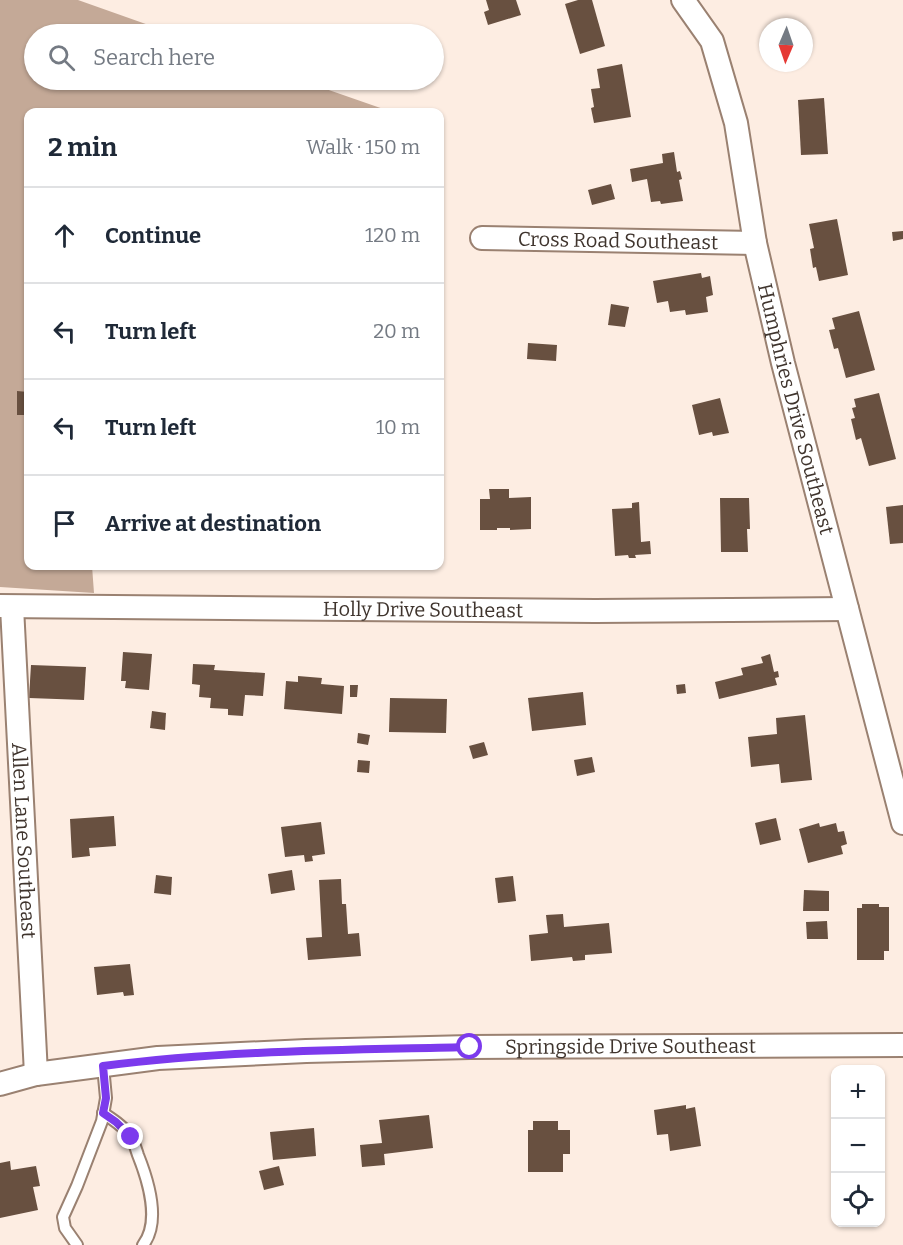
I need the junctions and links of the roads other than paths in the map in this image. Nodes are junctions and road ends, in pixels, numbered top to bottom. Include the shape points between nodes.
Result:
1 (683, 0) edge
2 (482, 238) dead end
3 (755, 243) junction
4 (6, 607) edge
5 (847, 609) junction
6 (903, 823) edge
7 (903, 1045) edge
8 (103, 1066) junction
9 (36, 1074) junction
10 (0, 1084) edge
11 (103, 1113) junction
12 (77, 1245) edge
13 (143, 1245) edge

1 - 3 street, Humphries Drive Southeast via 712,41 736,123
2 - 3 street, Cross Road Southeast
3 - 5 street, Humphries Drive Southeast
4 - 5 street, Holly Drive Southeast
4 - 9 street, Allen Lane Southeast
5 - 6 street, Humphries Drive Southeast
7 - 8 street, Springside Drive Southeast via 411,1048 158,1058
8 - 9 street, Springside Drive Southeast
8 - 11 lane
9 - 10 street, Springside Drive Southeast
11 - 12 lane via 63,1217 65,1228
11 - 13 lane via 131,1137 146,1174 152,1209

